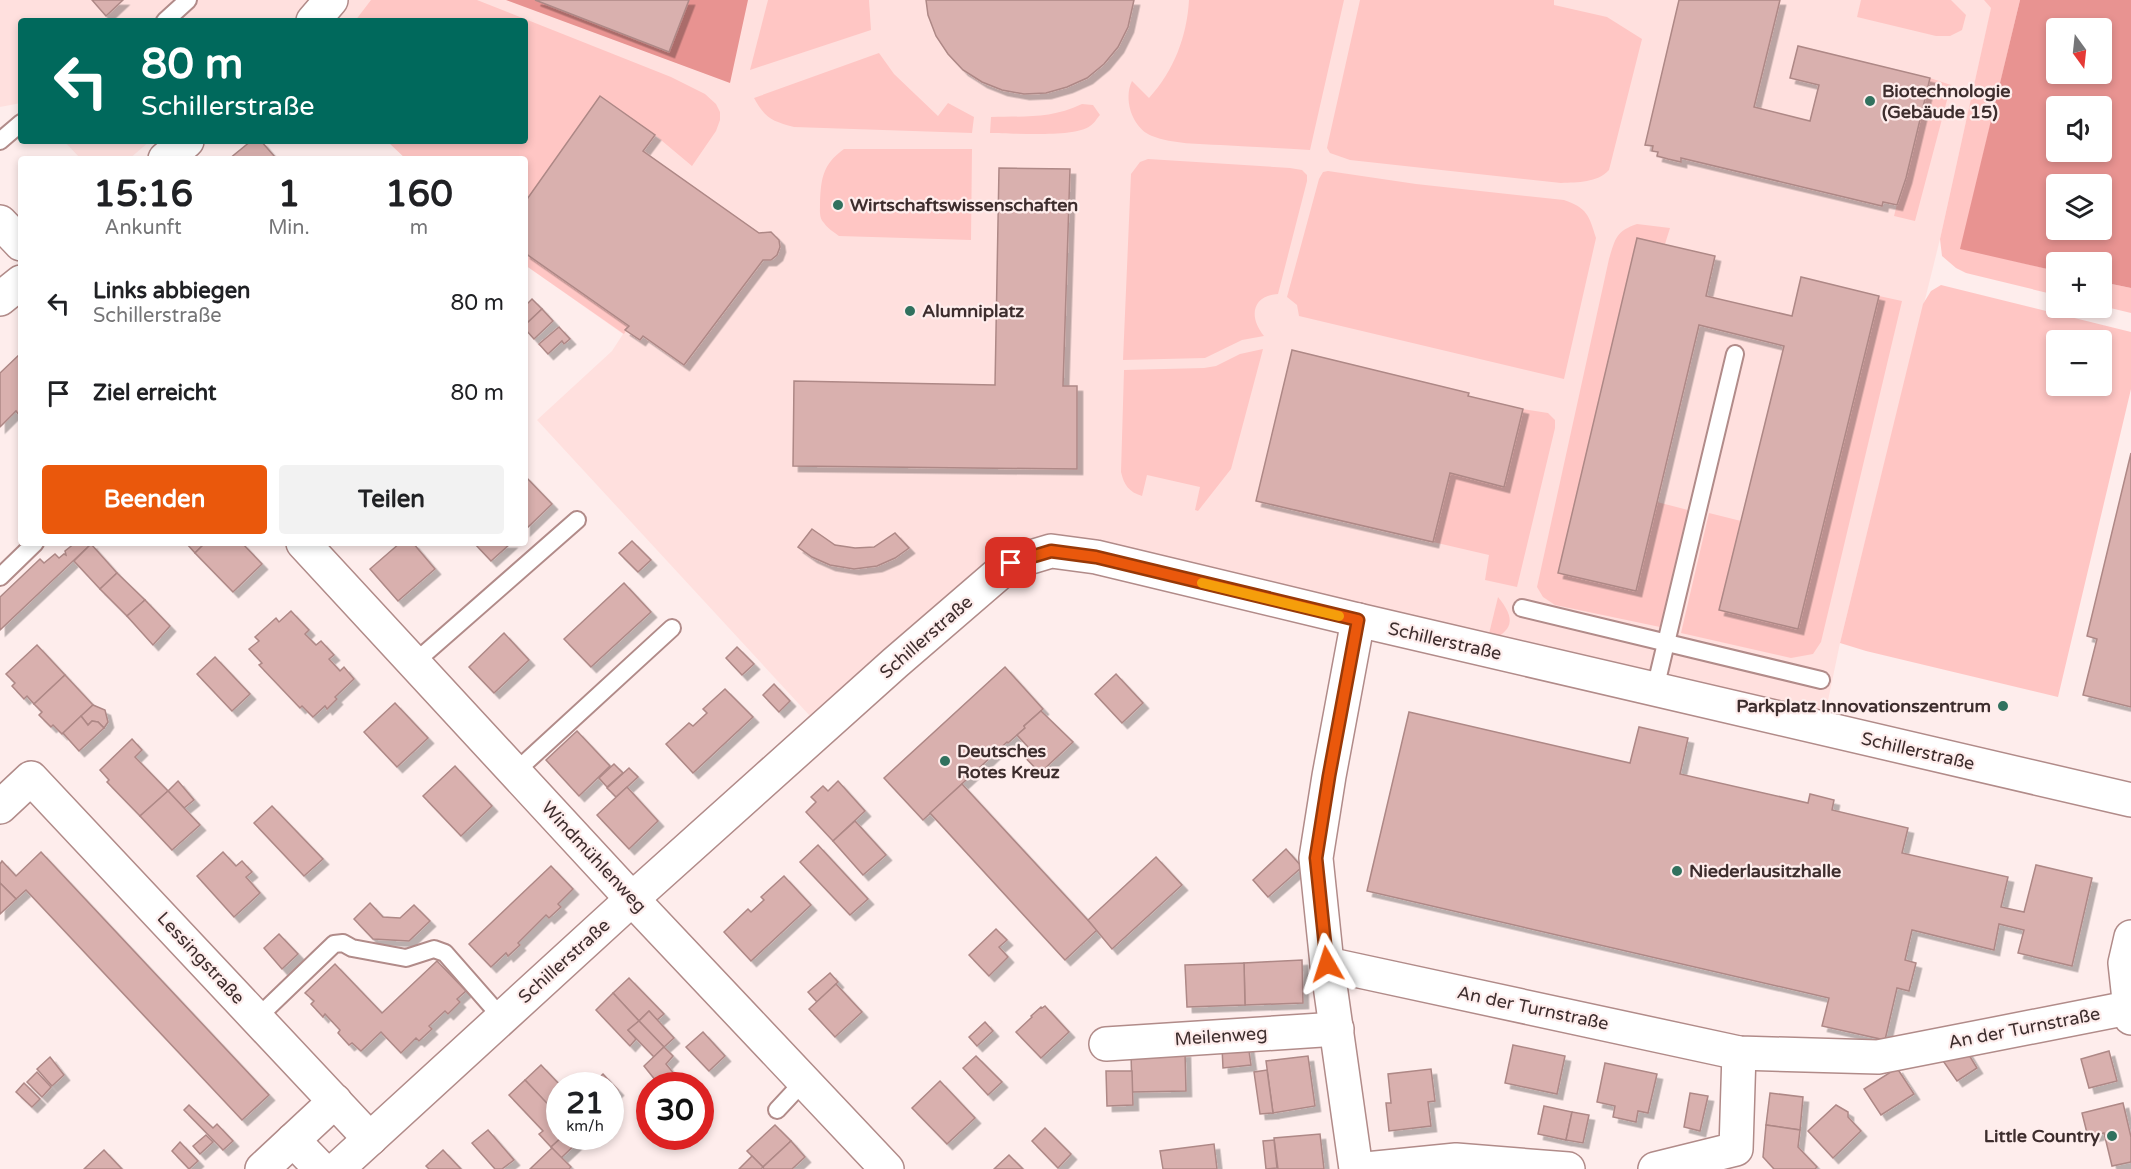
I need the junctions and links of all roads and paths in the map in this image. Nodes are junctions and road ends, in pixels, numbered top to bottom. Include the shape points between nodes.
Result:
1 (188, 0) edge
2 (331, 0) edge
3 (168, 18) edge
4 (316, 18) edge
5 (18, 126) edge
6 (0, 141) edge
7 (183, 144) edge
8 (169, 156) edge
9 (0, 222) edge
10 (18, 241) edge
11 (18, 284) edge
12 (0, 299) edge
13 (1735, 354) dead end
14 (577, 520) dead end
15 (32, 546) edge
16 (315, 547) edge
17 (0, 577) edge
18 (1522, 608) dead end
19 (1358, 620) junction
20 (672, 628) dead end
21 (1666, 643) junction
22 (414, 663) junction
23 (1821, 680) dead end
24 (1655, 689) junction
25 (515, 772) junction
26 (2131, 800) edge
27 (0, 807) edge
28 (632, 899) junction
29 (2131, 937) edge
30 (1327, 964) junction
31 (2130, 1013) edge
32 (257, 1018) junction
33 (502, 1018) junction
34 (1337, 1029) junction
35 (1106, 1044) dead end
36 (1739, 1053) junction
37 (804, 1081) junction
38 (335, 1101) junction
39 (777, 1110) dead end
40 (370, 1138) junction
41 (293, 1140) junction
42 (262, 1169) edge
43 (321, 1169) edge
44 (337, 1169) edge
45 (887, 1169) edge
46 (1356, 1169) edge
47 (1366, 1169) edge
48 (1568, 1169) edge
49 (1655, 1169) edge

1 - 3 lane
2 - 4 street
5 - 6 lane
7 - 8 street
9 - 10 street
11 - 12 street
13 - 21 lane
14 - 22 lane
15 - 17 lane
16 - 22 street, Windmühlenweg
18 - 21 lane
19 - 24 street, Schillerstraße
19 - 28 street, Schillerstraße via 1096,557 1051,551 1011,563
19 - 30 street via 1316,858
20 - 25 lane
21 - 23 lane
21 - 24 lane
22 - 25 street, Windmühlenweg
24 - 26 street, Schillerstraße
25 - 28 street, Windmühlenweg
27 - 32 street, Lessingstraße via 31,778
28 - 33 street, Schillerstraße
28 - 37 street, Windmühlenweg
29 - 31 street via 2125,963
30 - 34 street
30 - 36 street, An der Turnstraße
31 - 36 street, An der Turnstraße via 1878,1057
32 - 33 lane via 334,944 343,943 406,958 434,949 445,953
32 - 38 street, Lessingstraße
33 - 40 street, Schillerstraße
34 - 35 street, Meilenweg
34 - 46 street
36 - 49 street via 1736,1149
37 - 39 lane
37 - 45 street, Windmühlenweg
38 - 40 street, Lessingstraße
38 - 41 street
40 - 44 street, Schillerstraße
41 - 42 street
41 - 43 street
47 - 48 street via 1456,1160

